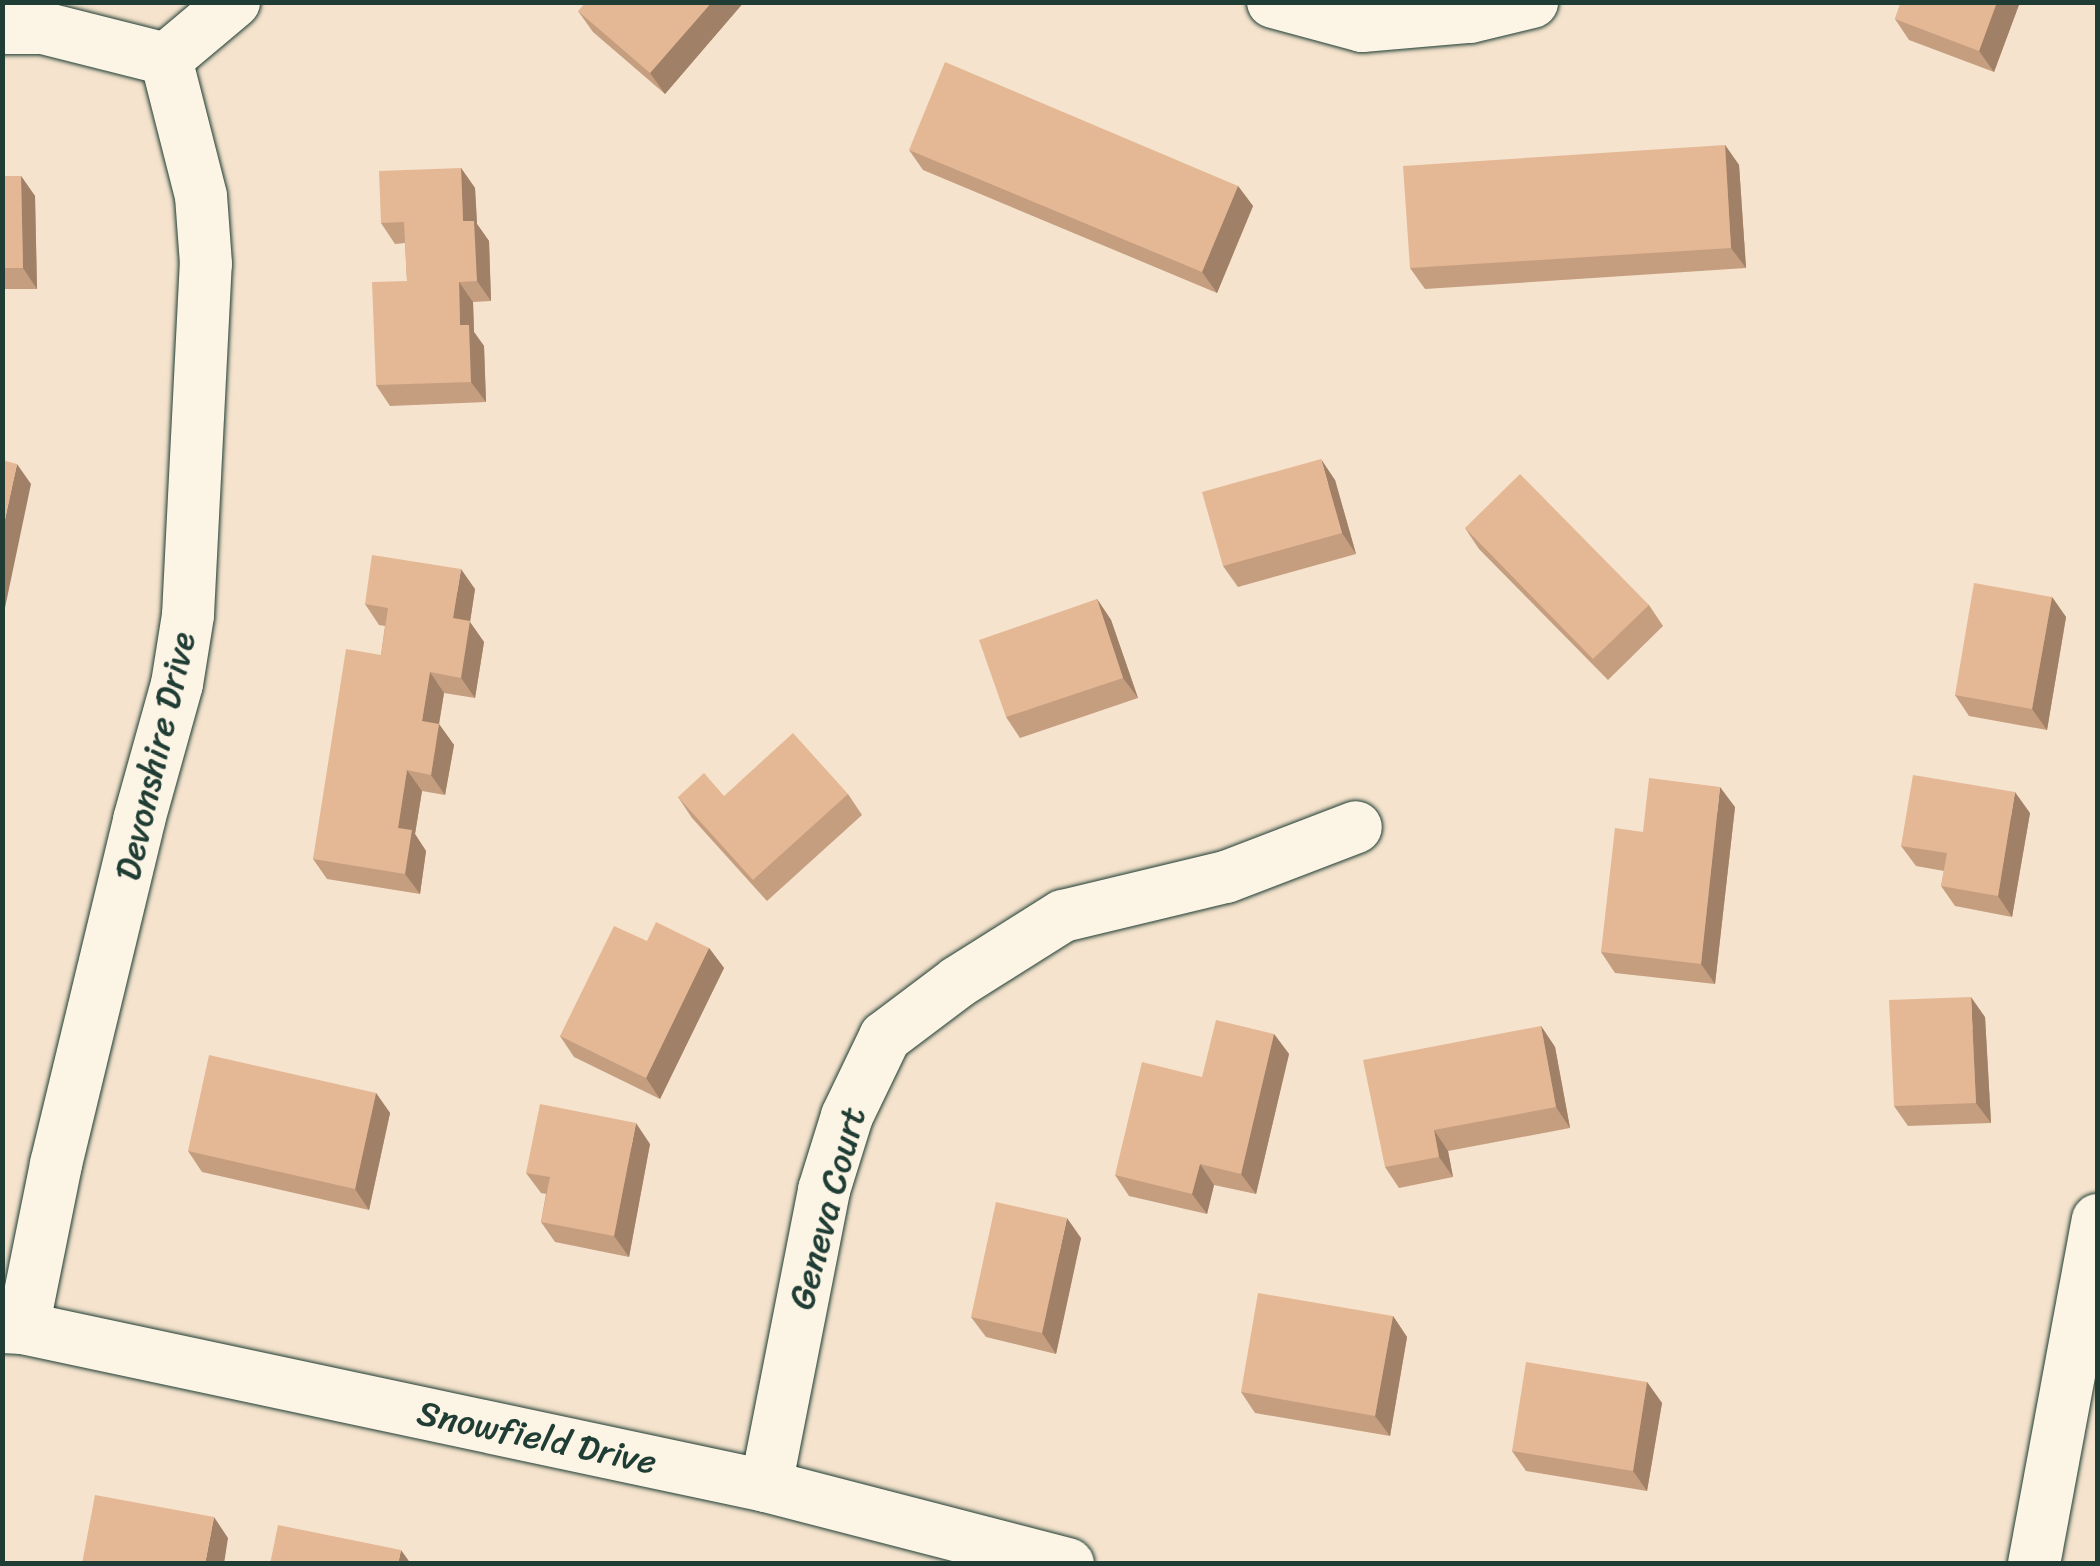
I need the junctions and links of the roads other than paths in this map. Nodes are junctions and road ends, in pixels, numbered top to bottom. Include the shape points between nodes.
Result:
1 (234, 2) edge
2 (1273, 2) edge
3 (1532, 2) edge
4 (2, 28) edge
5 (166, 58) junction
6 (1356, 827) dead end
7 (2098, 1220) edge
8 (13, 1328) edge
9 (2084, 1372) edge
10 (766, 1486) junction
11 (1068, 1564) edge
12 (2034, 1564) edge

1 - 5 street
2 - 3 street via 1362,26 1470,17
4 - 5 street via 43,28
5 - 8 street, Devonshire Drive via 201,196 206,264 188,615 177,684
6 - 10 street, Geneva Court via 1226,877 1063,916 885,1036 847,1116 824,1190
7 - 9 street
8 - 10 street, Snowfield Drive
9 - 12 street
10 - 11 street, Snowfield Drive

